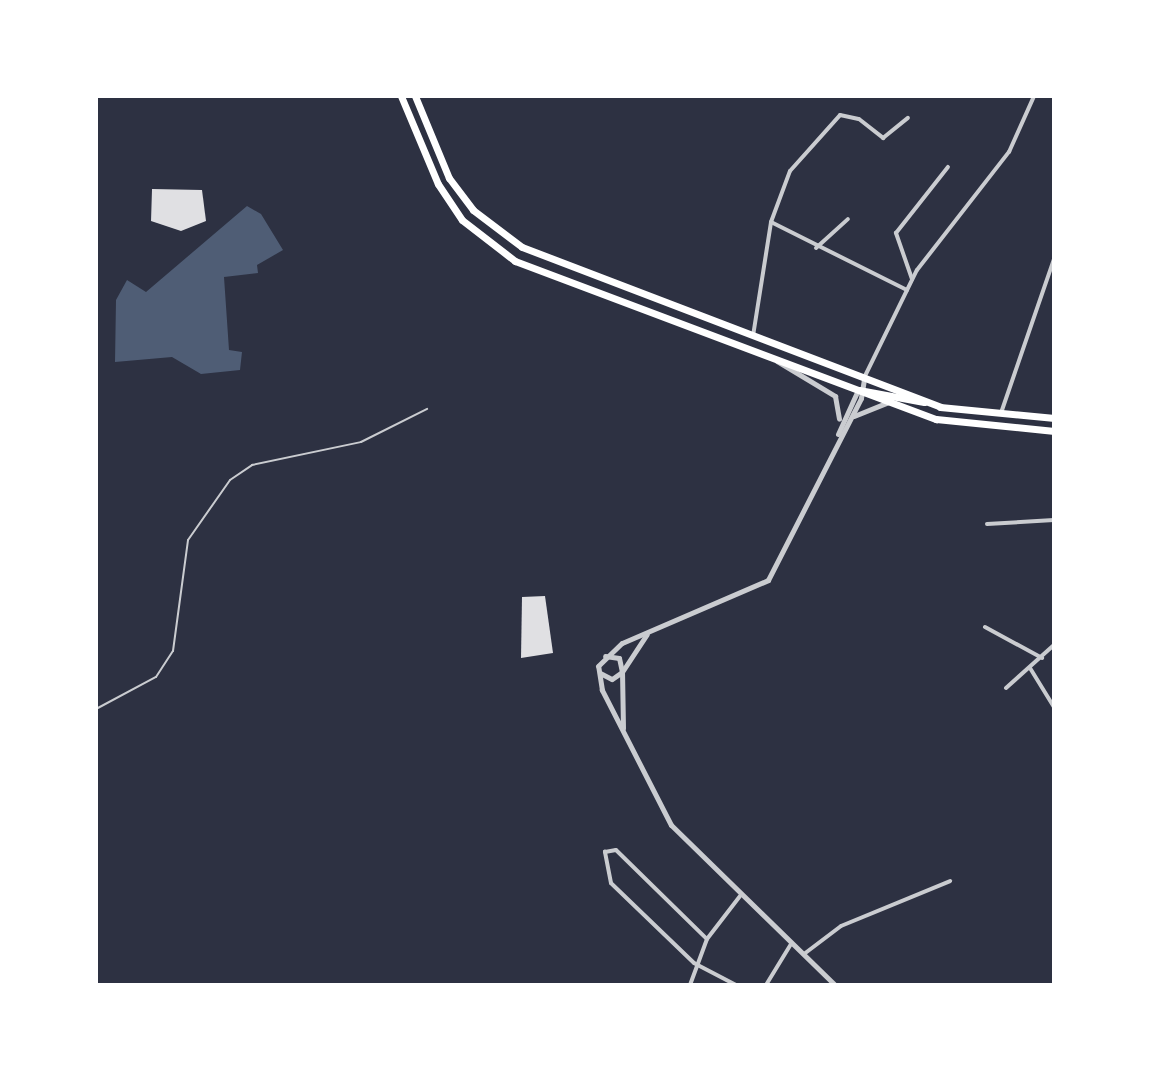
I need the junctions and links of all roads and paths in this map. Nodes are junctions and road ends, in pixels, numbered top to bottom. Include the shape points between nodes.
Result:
1 (415, 96) edge
2 (1034, 96) edge
3 (403, 97) edge
4 (908, 118) dead end
5 (442, 161) junction
6 (430, 165) junction
7 (948, 167) dead end
8 (848, 219) dead end
9 (771, 222) junction
10 (816, 248) junction
11 (1054, 259) edge
12 (912, 280) junction
13 (907, 290) junction
14 (705, 317) junction
15 (699, 329) junction
16 (753, 336) junction
17 (774, 357) junction
18 (864, 378) junction
19 (859, 390) junction
20 (889, 401) junction
21 (925, 401) junction
22 (427, 409) dead end
23 (1001, 416) junction
24 (1054, 418) edge
25 (839, 419) junction
26 (848, 423) junction
27 (1054, 431) edge
28 (838, 435) junction
29 (1054, 520) edge
30 (987, 524) dead end
31 (985, 627) dead end
32 (649, 632) junction
33 (1054, 645) edge
34 (1042, 658) junction
35 (601, 659) junction
36 (598, 666) junction
37 (1030, 668) junction
38 (622, 672) junction
39 (1006, 688) dead end
40 (1054, 707) edge
41 (96, 709) edge
42 (625, 736) junction
43 (950, 881) dead end
44 (740, 896) junction
45 (707, 939) junction
46 (791, 944) junction
47 (803, 955) junction
48 (694, 963) junction
49 (690, 985) edge
50 (736, 985) edge
51 (766, 985) edge
52 (835, 985) edge

1 - 5 main road
2 - 12 street via 1009,152
3 - 6 main road
4 - 9 street via 883,138 859,119 840,115 790,171
5 - 6 main road
5 - 14 main road via 473,210 514,243
6 - 15 main road via 462,220 500,253
7 - 12 street via 896,233
8 - 10 street
9 - 10 street
9 - 16 street
10 - 13 street
11 - 23 street
12 - 13 street
13 - 18 street
14 - 15 main road
14 - 16 main road
15 - 17 main road
16 - 18 main road
17 - 19 main road
17 - 25 street via 835,396
18 - 19 street
18 - 21 main road
19 - 20 main road
19 - 21 main road
19 - 25 street
19 - 26 street
20 - 26 street via 861,409
20 - 27 main road via 963,426
21 - 23 main road
22 - 41 lane via 361,442 252,465 230,480 188,540 173,651 156,677
23 - 24 main road
25 - 28 street
26 - 28 street
28 - 32 street via 768,580
29 - 30 street
31 - 34 street
32 - 35 street
32 - 38 street
33 - 34 street
34 - 37 street
35 - 36 street
35 - 38 street via 615,656
36 - 38 street via 609,679
36 - 42 street
37 - 39 street
37 - 40 street
38 - 42 street
42 - 44 street via 671,825
43 - 47 street via 841,926
44 - 45 street
44 - 46 street
45 - 48 street
45 - 48 street via 616,850 605,852 611,883
46 - 47 street
46 - 51 street
47 - 52 street
48 - 49 street
48 - 50 street

